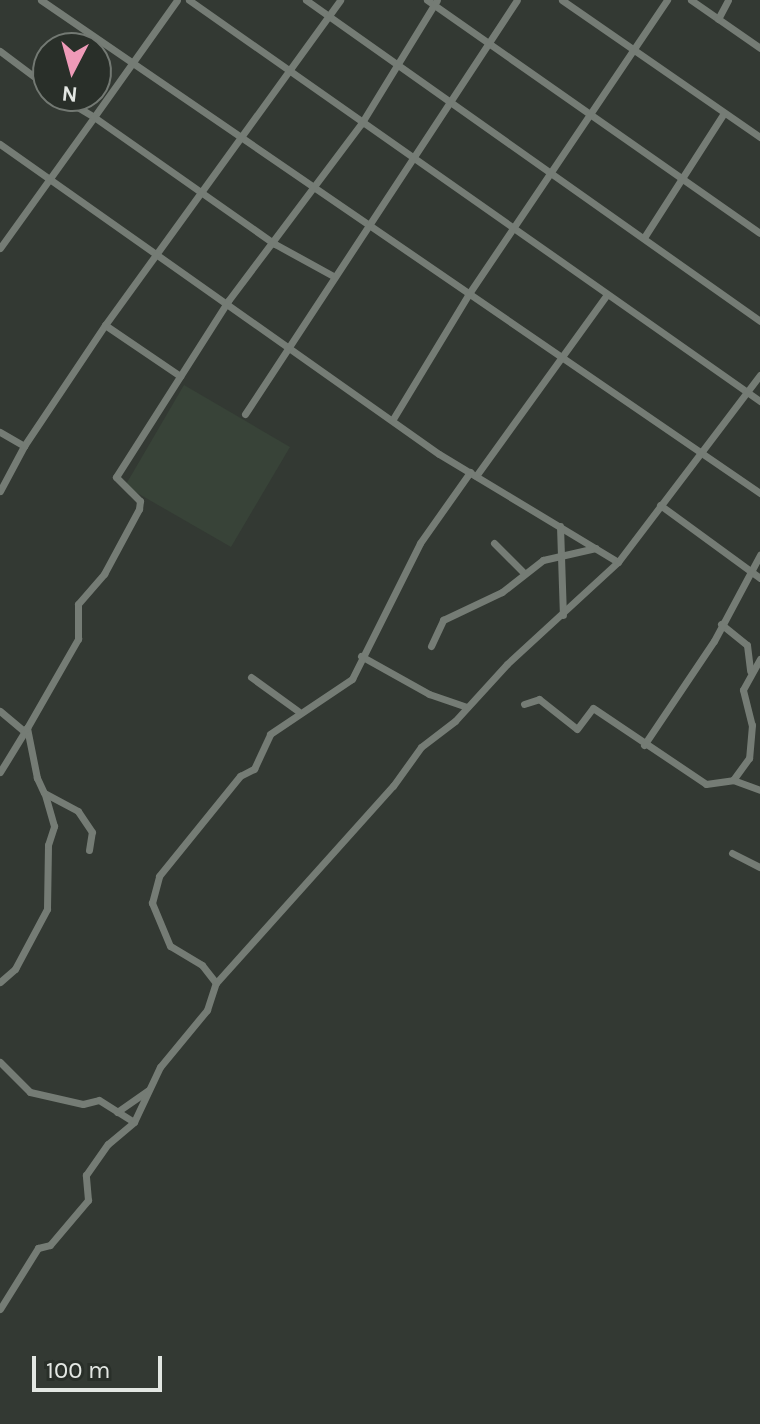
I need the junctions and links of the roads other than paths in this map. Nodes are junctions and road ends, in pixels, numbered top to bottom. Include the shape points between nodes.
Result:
1 (41, 0) edge
2 (177, 0) edge
3 (189, 0) edge
4 (306, 0) edge
5 (340, 0) edge
6 (517, 0) edge
7 (562, 0) edge
8 (667, 0) edge
9 (691, 0) edge
10 (728, 0) edge
11 (432, 1) edge
12 (329, 16) junction
13 (718, 19) junction
14 (489, 44) junction
15 (634, 46) junction
16 (760, 48) edge
17 (0, 51) edge
18 (398, 63) junction
19 (130, 66) junction
20 (290, 73) junction
21 (32, 75) edge
22 (452, 102) junction
23 (86, 112) edge
24 (724, 113) junction
25 (591, 116) junction
26 (94, 117) junction
27 (361, 124) junction
28 (241, 136) junction
29 (760, 137) edge
30 (0, 144) edge
31 (410, 157) junction
32 (554, 172) junction
33 (47, 178) junction
34 (684, 179) junction
35 (315, 187) junction
36 (201, 192) junction
37 (368, 223) junction
38 (517, 229) junction
39 (760, 233) edge
40 (645, 236) junction
41 (275, 244) junction
42 (0, 248) edge
43 (156, 252) junction
44 (335, 277) junction
45 (468, 295) junction
46 (606, 296) junction
47 (228, 301) junction
48 (760, 321) edge
49 (105, 325) junction
50 (289, 347) junction
51 (563, 354) junction
52 (760, 375) edge
53 (180, 376) junction
54 (745, 390) junction
55 (760, 401) edge
56 (245, 414) dead end
57 (393, 419) junction
58 (0, 432) edge
59 (24, 446) junction
60 (700, 450) junction
61 (473, 474) junction
62 (0, 491) edge
63 (760, 493) edge
64 (660, 505) junction
65 (560, 526) junction
66 (494, 543) dead end
67 (596, 548) junction
68 (760, 555) edge
69 (563, 556) junction
70 (618, 562) junction
71 (523, 572) junction
72 (751, 572) junction
73 (760, 578) edge
74 (563, 615) junction
75 (721, 624) junction
76 (431, 646) dead end
77 (361, 656) junction
78 (760, 659) edge
79 (750, 671) junction
80 (251, 677) dead end
81 (524, 704) dead end
82 (467, 707) junction
83 (0, 711) edge
84 (298, 711) junction
85 (760, 715) edge
86 (752, 725) junction
87 (26, 730) junction
88 (644, 745) junction
89 (0, 772) edge
90 (733, 780) junction
91 (760, 790) edge
92 (44, 793) junction
93 (89, 850) dead end
94 (732, 853) dead end
95 (760, 867) edge
96 (0, 982) edge
97 (216, 983) junction
98 (0, 1062) edge
99 (147, 1091) junction
100 (117, 1112) junction
101 (134, 1122) junction
102 (123, 1129) junction
103 (0, 1309) edge

1 - 19 street
2 - 19 street
3 - 20 street
4 - 12 street
5 - 12 street
6 - 14 street
7 - 15 street
8 - 15 street
9 - 13 street
10 - 13 street
11 - 14 street
11 - 18 street
12 - 18 street
12 - 20 street
13 - 16 street
14 - 22 street
14 - 25 street
15 - 24 street
15 - 25 street
17 - 21 street
18 - 22 street
18 - 27 street
19 - 26 street
19 - 28 street
20 - 27 street
20 - 28 street
22 - 31 street
22 - 32 street
23 - 26 street
24 - 29 street
24 - 34 street
25 - 32 street
25 - 34 street
26 - 33 street
26 - 36 street
27 - 31 street
27 - 35 street
28 - 35 street
28 - 36 street
30 - 33 street
31 - 37 street
31 - 38 street
32 - 38 street
32 - 40 street
33 - 42 street
33 - 43 street
34 - 39 street
34 - 40 street
35 - 37 street
35 - 41 street
36 - 41 street
36 - 43 street
37 - 44 street
37 - 45 street
38 - 45 street
38 - 46 street
40 - 48 street
41 - 44 street
41 - 47 street
43 - 47 street
43 - 49 street
44 - 50 street
45 - 51 street
45 - 57 street
46 - 51 street
46 - 54 street
47 - 50 street
47 - 53 street
49 - 53 street
49 - 59 street
50 - 56 street
50 - 57 street
51 - 60 street
51 - 61 street
52 - 54 street
53 - 87 street via 116,477 140,501 139,509 104,574 78,604 78,639
54 - 55 street
54 - 60 street
57 - 61 street
58 - 59 street
59 - 62 street
60 - 63 street
60 - 64 street
61 - 65 street
61 - 77 street via 420,543
64 - 70 street
64 - 72 street
65 - 67 street
65 - 69 street
66 - 71 street
67 - 69 street
67 - 70 street
68 - 72 street
69 - 71 street
69 - 74 street
70 - 74 street
71 - 76 street via 502,592 443,620
72 - 73 street
72 - 75 street
74 - 82 street
75 - 79 street via 747,645
75 - 88 street
77 - 82 street via 429,694
77 - 84 street via 351,680
78 - 79 street
79 - 86 street via 743,690
80 - 84 street
81 - 88 street via 539,699 577,729 593,708
82 - 97 street via 421,747 393,786
83 - 87 street
84 - 97 street via 270,734 254,769 240,776 180,845 156,886 154,913 170,946 202,965
85 - 86 street
86 - 90 street via 749,758
87 - 89 street
87 - 92 street
88 - 90 street via 706,784
90 - 91 street
92 - 93 street via 78,811 92,832
92 - 96 street via 54,826 48,845 47,909 15,969
94 - 95 street
97 - 99 street via 207,1010
98 - 100 street via 30,1092 83,1104 99,1100
99 - 100 street
99 - 101 street
100 - 101 street
100 - 102 street
101 - 102 street
102 - 103 street via 86,1175 88,1200 48,1247 38,1248

